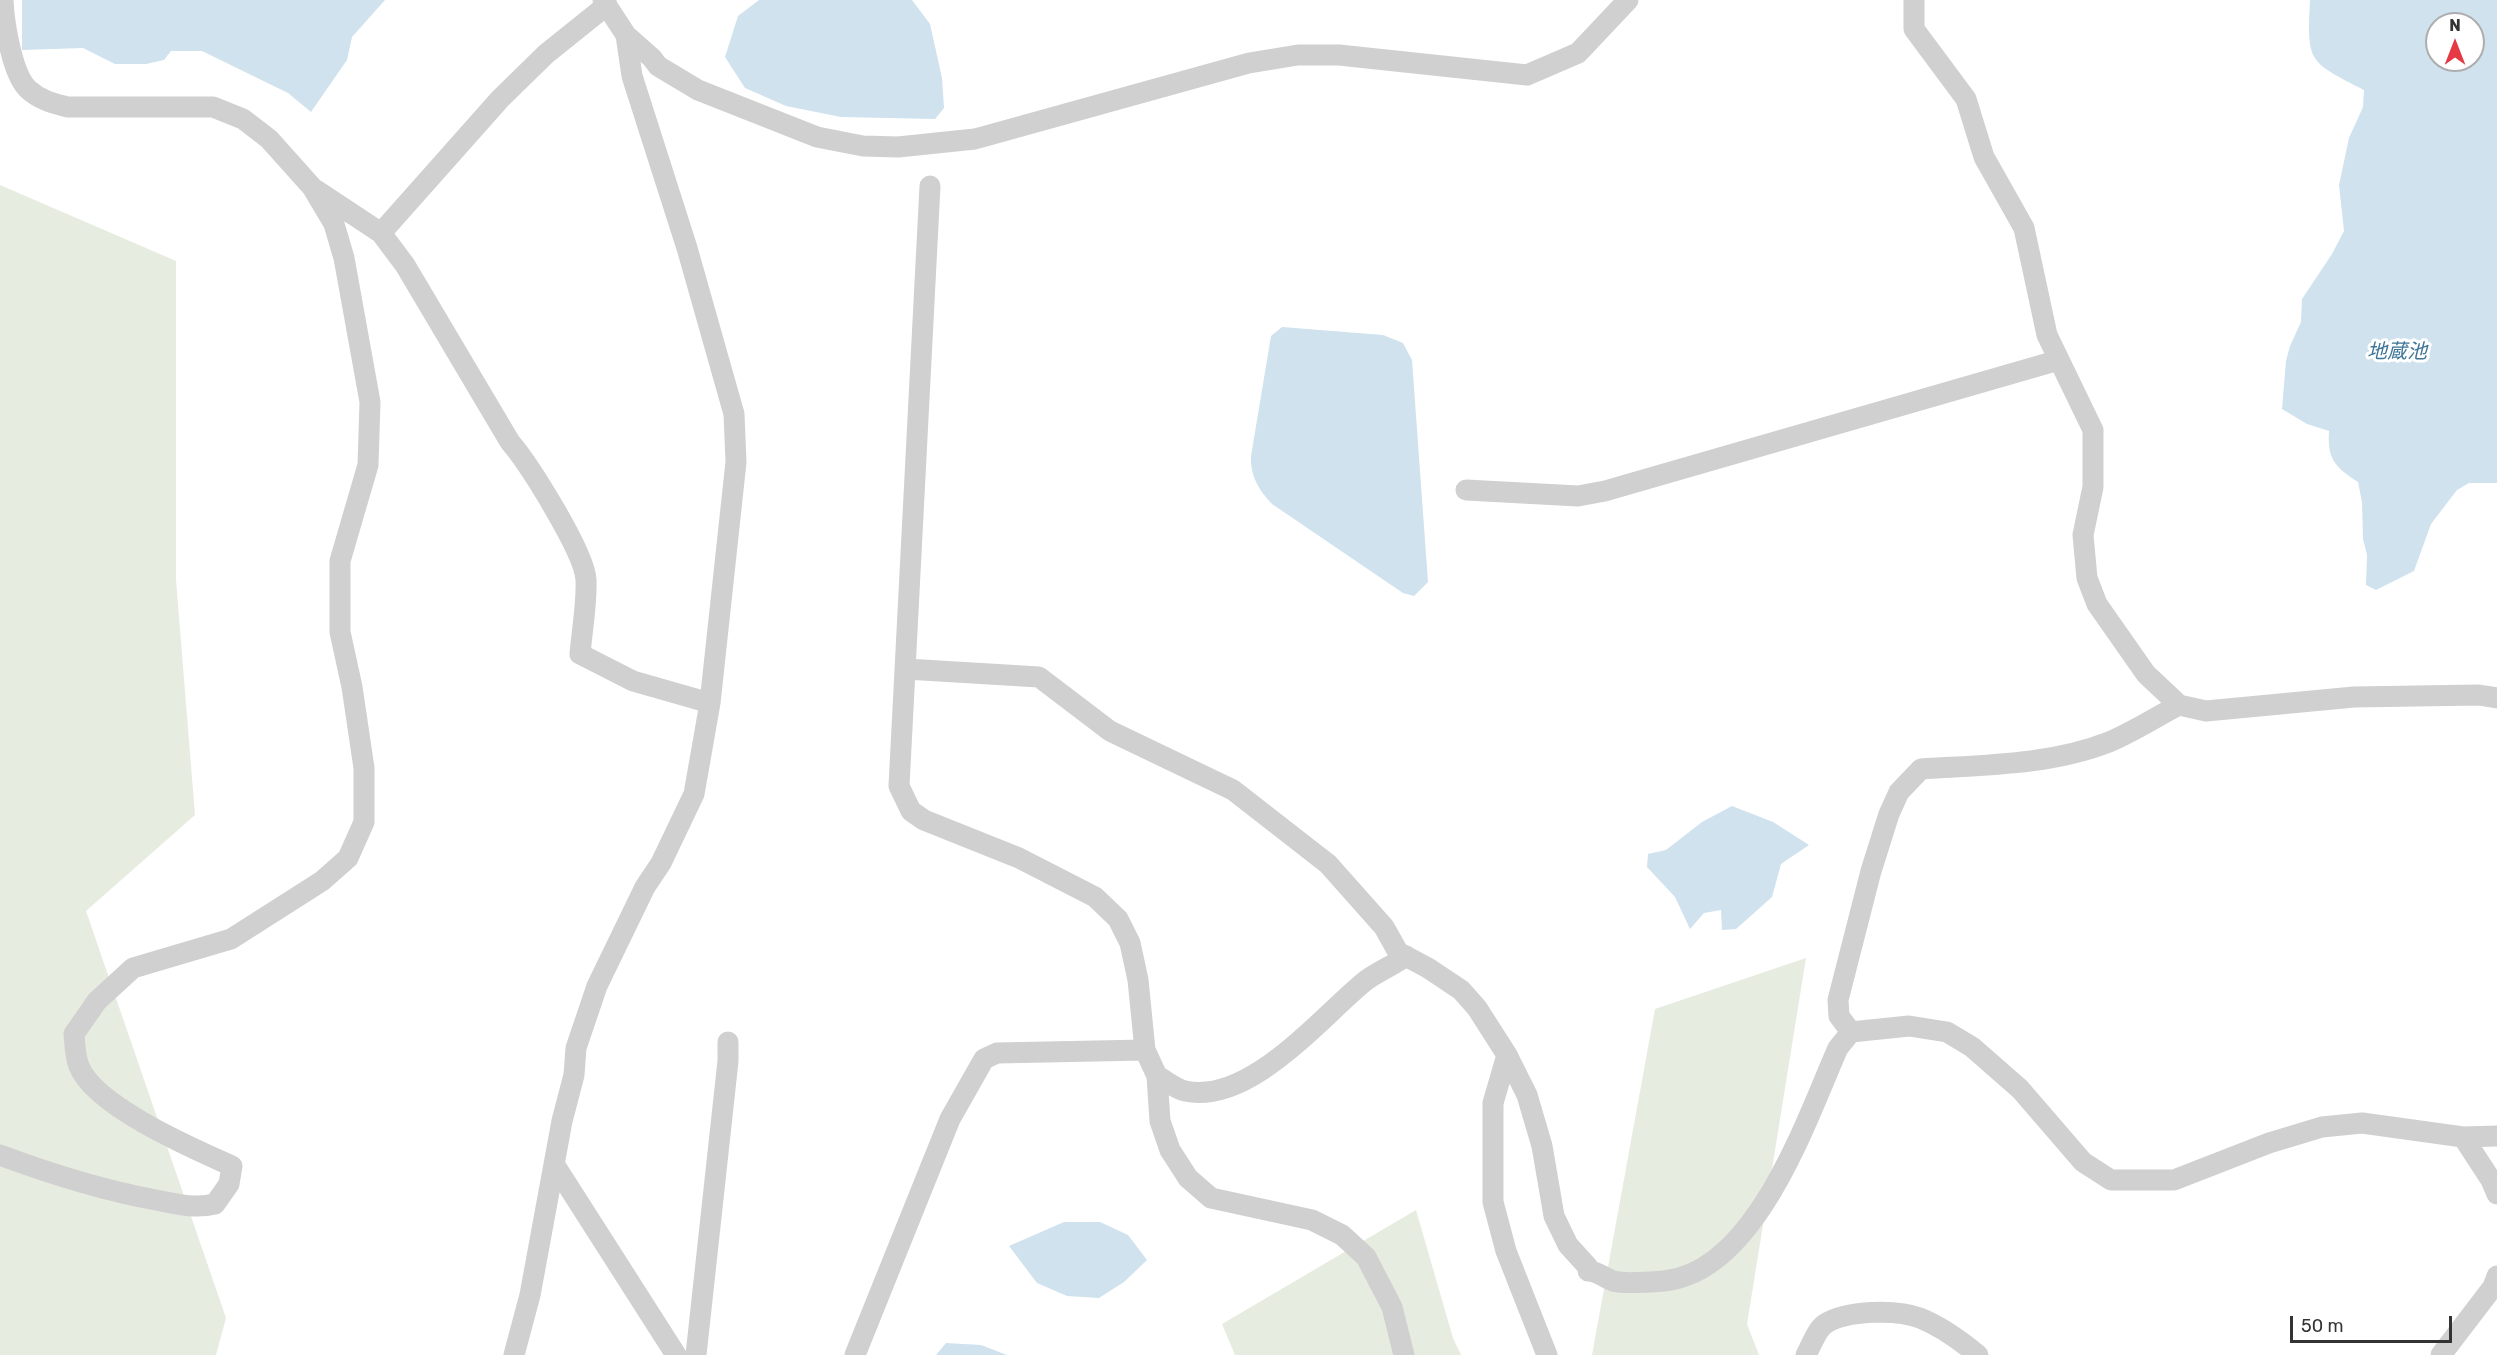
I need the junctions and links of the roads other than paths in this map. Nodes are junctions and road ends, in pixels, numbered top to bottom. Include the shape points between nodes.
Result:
1 (3, 0) edge
2 (1628, 0) edge
3 (1914, 0) edge
4 (605, 3) edge
5 (626, 35) junction
6 (930, 186) dead end
7 (312, 188) junction
8 (381, 233) junction
9 (2059, 360) junction
10 (1466, 490) dead end
11 (906, 669) junction
12 (2497, 698) edge
13 (710, 703) junction
14 (2179, 705) junction
15 (1406, 956) junction
16 (1851, 1032) junction
17 (728, 1042) dead end
18 (1145, 1050) junction
19 (1507, 1054) junction
20 (1157, 1076) junction
21 (2497, 1136) edge
22 (2463, 1137) junction
23 (0, 1155) edge
24 (554, 1164) junction
25 (2497, 1194) edge
26 (2497, 1276) edge
27 (514, 1355) edge
28 (676, 1355) edge
29 (696, 1355) edge
30 (855, 1355) edge
31 (1404, 1355) edge
32 (1547, 1355) edge
33 (1806, 1355) edge
34 (1978, 1355) edge
35 (2441, 1355) edge

1 - 7 street via 17,72 27,88 45,101 67,107 213,107 243,119 269,139
2 - 5 street via 1578,53 1527,75 1339,55 1298,55 1249,63 975,139 898,147 863,146 817,137 698,90 657,66
3 - 9 street via 1914,29 1966,99 1984,157 2024,228 2047,335
4 - 5 street
4 - 8 street via 500,99
5 - 13 street via 632,76 734,414 736,462
6 - 11 street
7 - 8 street
7 - 23 street via 334,224 344,258 370,402 368,465 340,561 340,632 364,768 364,822 348,858 322,881 231,939 133,968 97,1001 74,1034 79,1067 92,1086 172,1140 231,1166 229,1184 215,1204 201,1208 123,1194
8 - 13 street via 405,265 570,537 586,578 580,654 633,681
9 - 10 street via 1605,491 1578,496
9 - 14 street via 2093,430 2093,487 2083,535 2087,578 2097,604 2146,674
11 - 15 street via 1039,676 1110,731 1233,790 1328,864 1384,927 1398,952
11 - 18 street via 899,786 911,811 924,820 1019,858 1095,897 1118,919 1130,943 1138,980
12 - 14 street via 2354,697 2206,711
13 - 24 street via 694,794 597,986 576,1048 574,1075
14 - 16 street via 2109,741 2077,752 2012,763 1921,770 1899,792 1871,871 1838,1000 1839,1016
15 - 19 street via 1461,990
15 - 20 street via 1366,980 1265,1069 1233,1087 1184,1091
16 - 19 street via 1838,1048 1776,1188 1742,1234 1713,1261 1689,1275 1665,1281 1614,1281 1588,1271 1568,1245 1554,1216 1542,1146 1527,1095
16 - 22 street via 1909,1026 1947,1032 1972,1047 2020,1089 2083,1162 2111,1180 2174,1180 2322,1127 2362,1123
17 - 29 street
18 - 20 street
18 - 30 street via 997,1053 984,1059 950,1119
19 - 32 street via 1493,1103 1493,1202 1506,1251
20 - 31 street via 1160,1121 1170,1150 1188,1178 1211,1198 1312,1220 1342,1234 1366,1257 1392,1307
21 - 22 street
22 - 25 street
24 - 27 street via 530,1295
24 - 28 street
26 - 35 street via 2493,1287
33 - 34 street via 1824,1324 1851,1313 1895,1313 1919,1317

